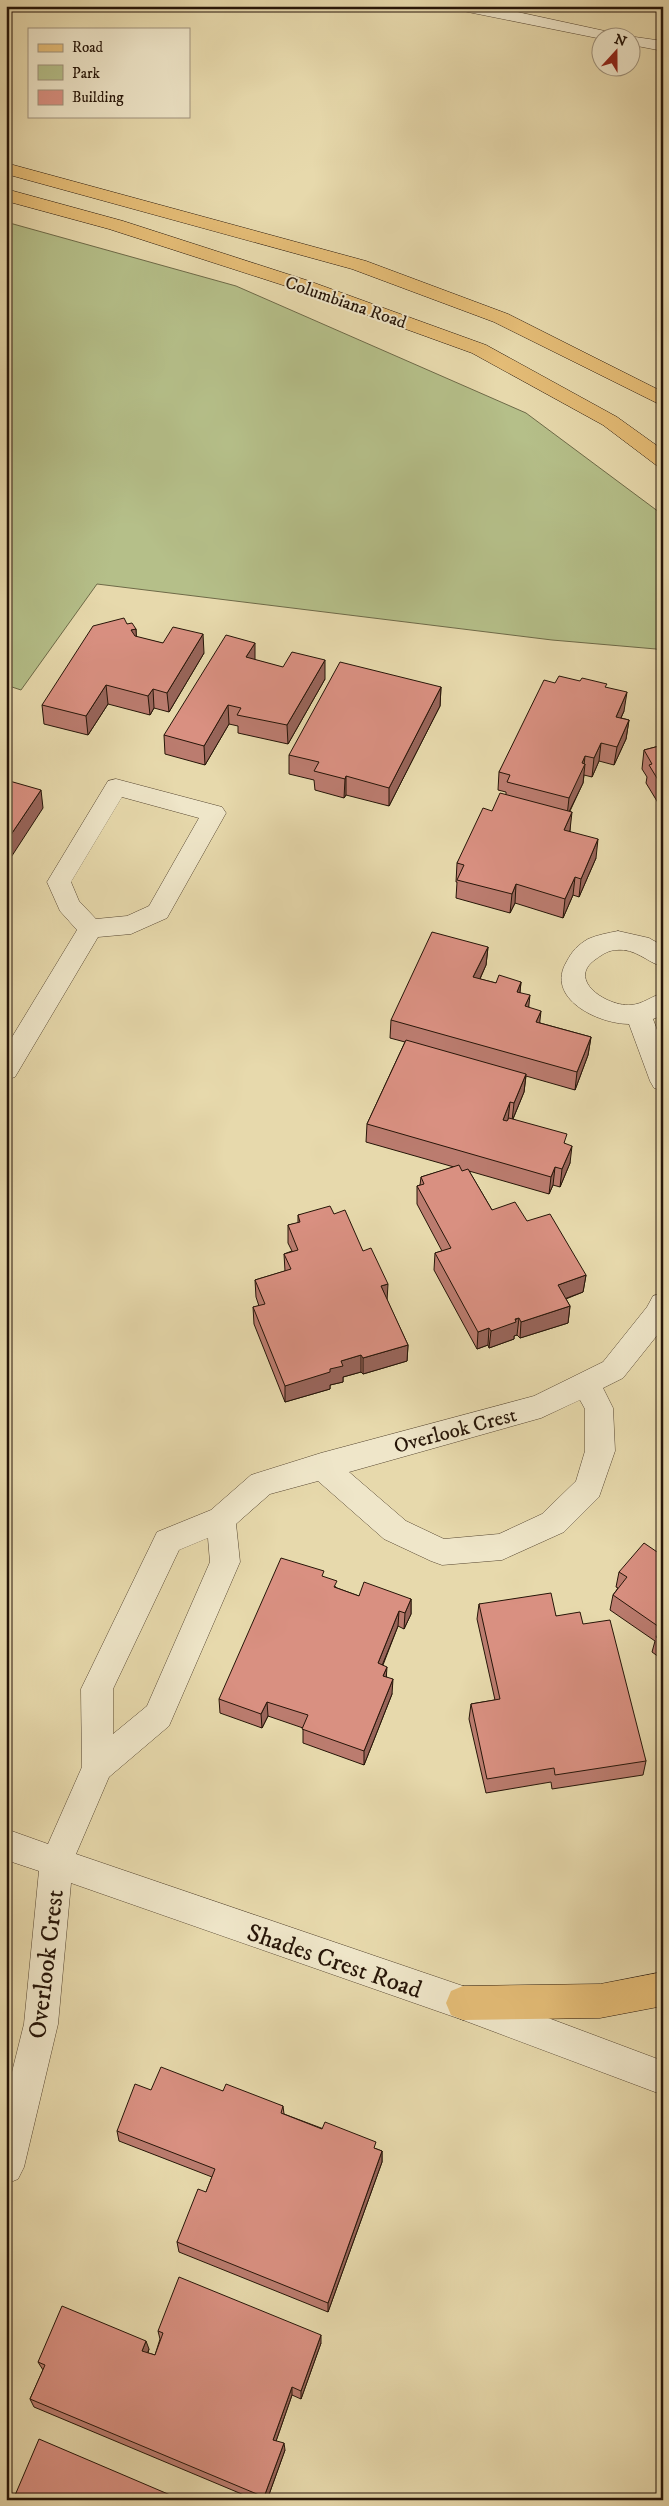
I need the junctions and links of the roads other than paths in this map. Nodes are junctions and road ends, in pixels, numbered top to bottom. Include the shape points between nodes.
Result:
1 (463, 6) edge
2 (592, 32) edge
3 (642, 42) edge
4 (663, 46) edge
5 (6, 168) edge
6 (6, 195) edge
7 (663, 400) edge
8 (663, 460) edge
9 (90, 929) junction
10 (663, 958) edge
11 (663, 1002) edge
12 (638, 1014) junction
13 (6, 1070) edge
14 (663, 1081) edge
15 (663, 1304) edge
16 (586, 1384) junction
17 (321, 1466) junction
18 (222, 1519) junction
19 (98, 1767) junction
20 (6, 1844) edge
21 (56, 1862) junction
22 (663, 1989) edge
23 (463, 2003) junction
24 (663, 2078) edge
25 (6, 2167) edge

1 - 2 street
3 - 4 street
5 - 7 main road, Columbiana Road via 359,265 501,318
6 - 8 main road, Columbiana Road via 116,225 302,285 479,349 610,422
9 - 9 street via 131,925 158,912 214,812 116,787 58,882 69,905
9 - 13 street
10 - 12 street via 637,943 617,941 598,944 583,953 574,966 573,981 581,996 596,1008 616,1014
11 - 12 street
12 - 14 street
15 - 16 street, Overlook Crest via 614,1370
16 - 17 street, Overlook Crest via 541,1406
16 - 17 street via 598,1408 600,1451 589,1488 553,1523 502,1547 442,1552 395,1530
17 - 18 street, Overlook Crest via 260,1484
18 - 19 street, Overlook Crest via 225,1562 158,1716
18 - 19 street, Overlook Crest via 168,1541 97,1689
19 - 21 street, Overlook Crest
20 - 21 street, Shades Crest Road
21 - 23 street, Shades Crest Road
21 - 25 street, Overlook Crest via 41,2024
22 - 23 main road via 600,2001
23 - 24 street, Shades Crest Road

